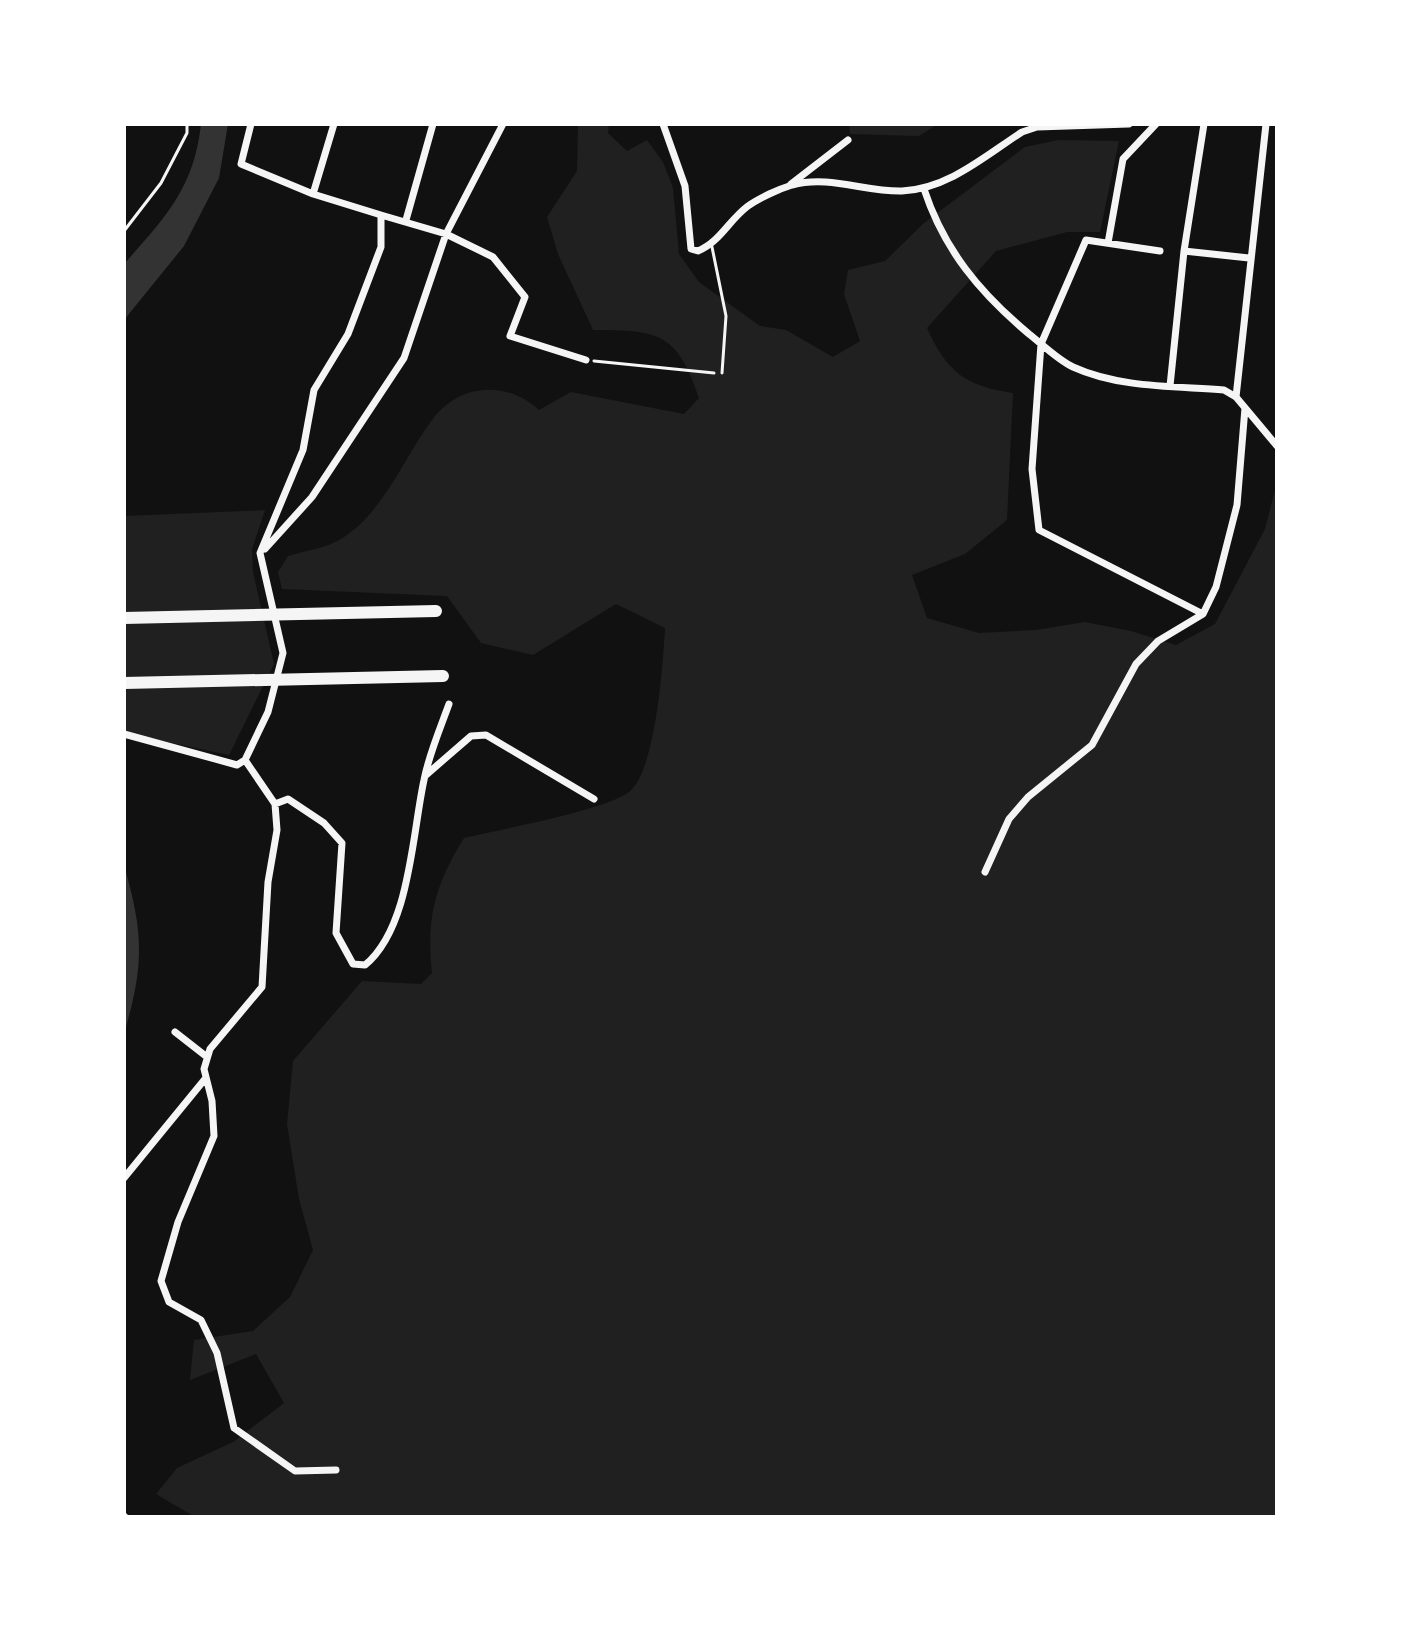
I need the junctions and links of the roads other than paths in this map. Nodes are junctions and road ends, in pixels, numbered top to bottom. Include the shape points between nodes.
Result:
1 (251, 124) edge
2 (334, 124) edge
3 (433, 124) edge
4 (503, 124) edge
5 (663, 124) edge
6 (1129, 124) edge
7 (1156, 124) edge
8 (1204, 124) edge
9 (1266, 124) edge
10 (848, 140) dead end
11 (790, 186) junction
12 (924, 189) junction
13 (313, 194) junction
14 (381, 215) junction
15 (406, 220) junction
16 (446, 234) junction
17 (1108, 243) junction
18 (711, 245) junction
19 (1160, 251) dead end
20 (1184, 251) junction
21 (1249, 258) junction
22 (1041, 344) junction
23 (586, 360) road end
24 (722, 373) road end
25 (1170, 386) junction
26 (1236, 397) junction
27 (1245, 408) junction
28 (1277, 446) edge
29 (260, 553) junction
30 (436, 611) dead end
31 (1203, 614) junction
32 (124, 618) edge
33 (443, 676) dead end
34 (124, 683) edge
35 (449, 704) dead end
36 (124, 734) edge
37 (245, 760) junction
38 (424, 776) junction
39 (594, 799) dead end
40 (275, 804) junction
41 (985, 872) dead end
42 (175, 1032) dead end
43 (207, 1057) junction
44 (205, 1079) junction
45 (124, 1178) edge
46 (336, 1470) dead end

1 - 13 street via 241,164
2 - 13 street
3 - 15 street
4 - 16 street
5 - 18 street via 685,186 691,249
6 - 12 street via 1037,127
7 - 17 street via 1123,159
8 - 20 street
9 - 21 street
10 - 11 street
11 - 12 street via 817,181
11 - 18 street via 747,207
12 - 22 street via 944,240 969,277
13 - 14 street
14 - 15 street
14 - 29 street via 381,247 348,334 314,390 303,450
15 - 16 street
16 - 23 street via 493,257 525,297 510,336
16 - 29 street via 404,358 312,497
17 - 19 street
17 - 22 street via 1086,240
18 - 24 lane via 726,316
20 - 21 street
20 - 25 street
21 - 26 street
22 - 25 street via 1071,367
22 - 31 street via 1032,469 1039,530
25 - 26 street via 1224,390
26 - 27 street
27 - 28 street
27 - 31 street via 1237,505 1216,587
29 - 37 street via 283,653 268,712
30 - 32 highway
31 - 41 street via 1158,641 1136,664 1092,745 1009,819
33 - 34 highway
35 - 38 street
36 - 37 street via 237,765
37 - 40 street
38 - 39 street via 471,736 486,735
38 - 40 street via 397,918 379,954 365,965 353,964 336,933 342,843 324,823 288,799
40 - 43 street via 262,987
42 - 43 street
43 - 44 street
44 - 45 street
44 - 46 street via 214,1136 178,1222 161,1281 169,1302 201,1320 217,1353 234,1428 295,1471

